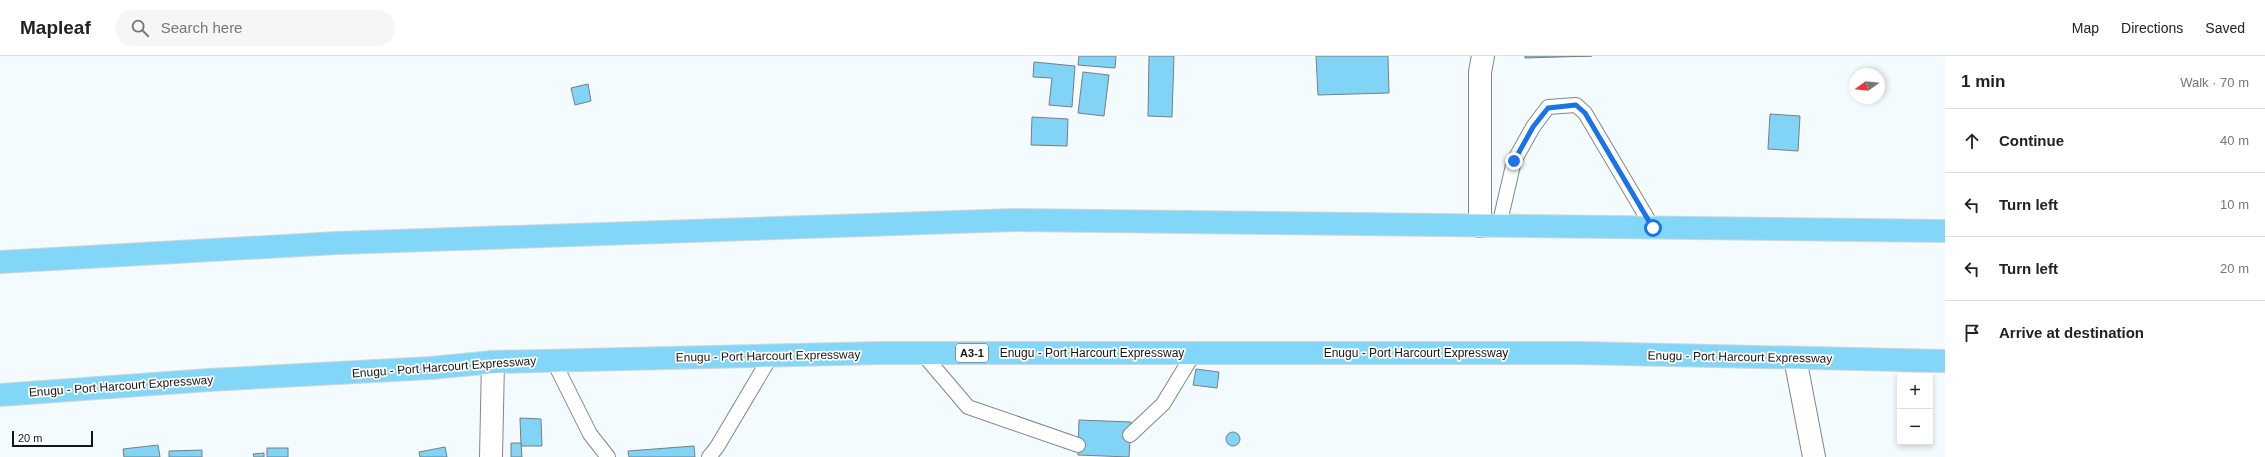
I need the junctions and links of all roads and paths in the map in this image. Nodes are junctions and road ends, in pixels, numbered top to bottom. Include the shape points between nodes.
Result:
1 (1483, 56) edge
2 (1489, 226) junction
3 (1653, 228) junction
4 (1945, 231) edge
5 (0, 262) edge
6 (922, 353) junction
7 (1194, 353) junction
8 (771, 356) junction
9 (1795, 358) junction
10 (553, 360) junction
11 (1945, 361) edge
12 (493, 362) junction
13 (0, 395) edge
14 (1130, 435) dead end
15 (1078, 445) dead end
16 (491, 457) edge
17 (608, 457) edge
18 (709, 457) edge
19 (1814, 457) edge

1 - 2 street via 1480,72
2 - 3 highway
2 - 3 lane via 1514,161 1533,127 1548,108 1576,105 1585,113
2 - 5 highway via 1015,220 337,243
3 - 4 highway
6 - 7 highway, Enugu - Port Harcourt Expressway / A3-1
6 - 8 highway, Enugu - Port Harcourt Expressway / A3-1
6 - 15 lane via 968,406
7 - 9 highway, Enugu - Port Harcourt Expressway / A3-1 via 1579,353
7 - 14 lane via 1163,404
8 - 10 highway, Enugu - Port Harcourt Expressway / A3-1
8 - 18 lane
9 - 11 highway, Enugu - Port Harcourt Expressway / A3-1
9 - 19 street
10 - 12 highway, Enugu - Port Harcourt Expressway / A3-1
10 - 17 lane via 590,434
12 - 13 highway, Enugu - Port Harcourt Expressway / A3-1
12 - 16 street

